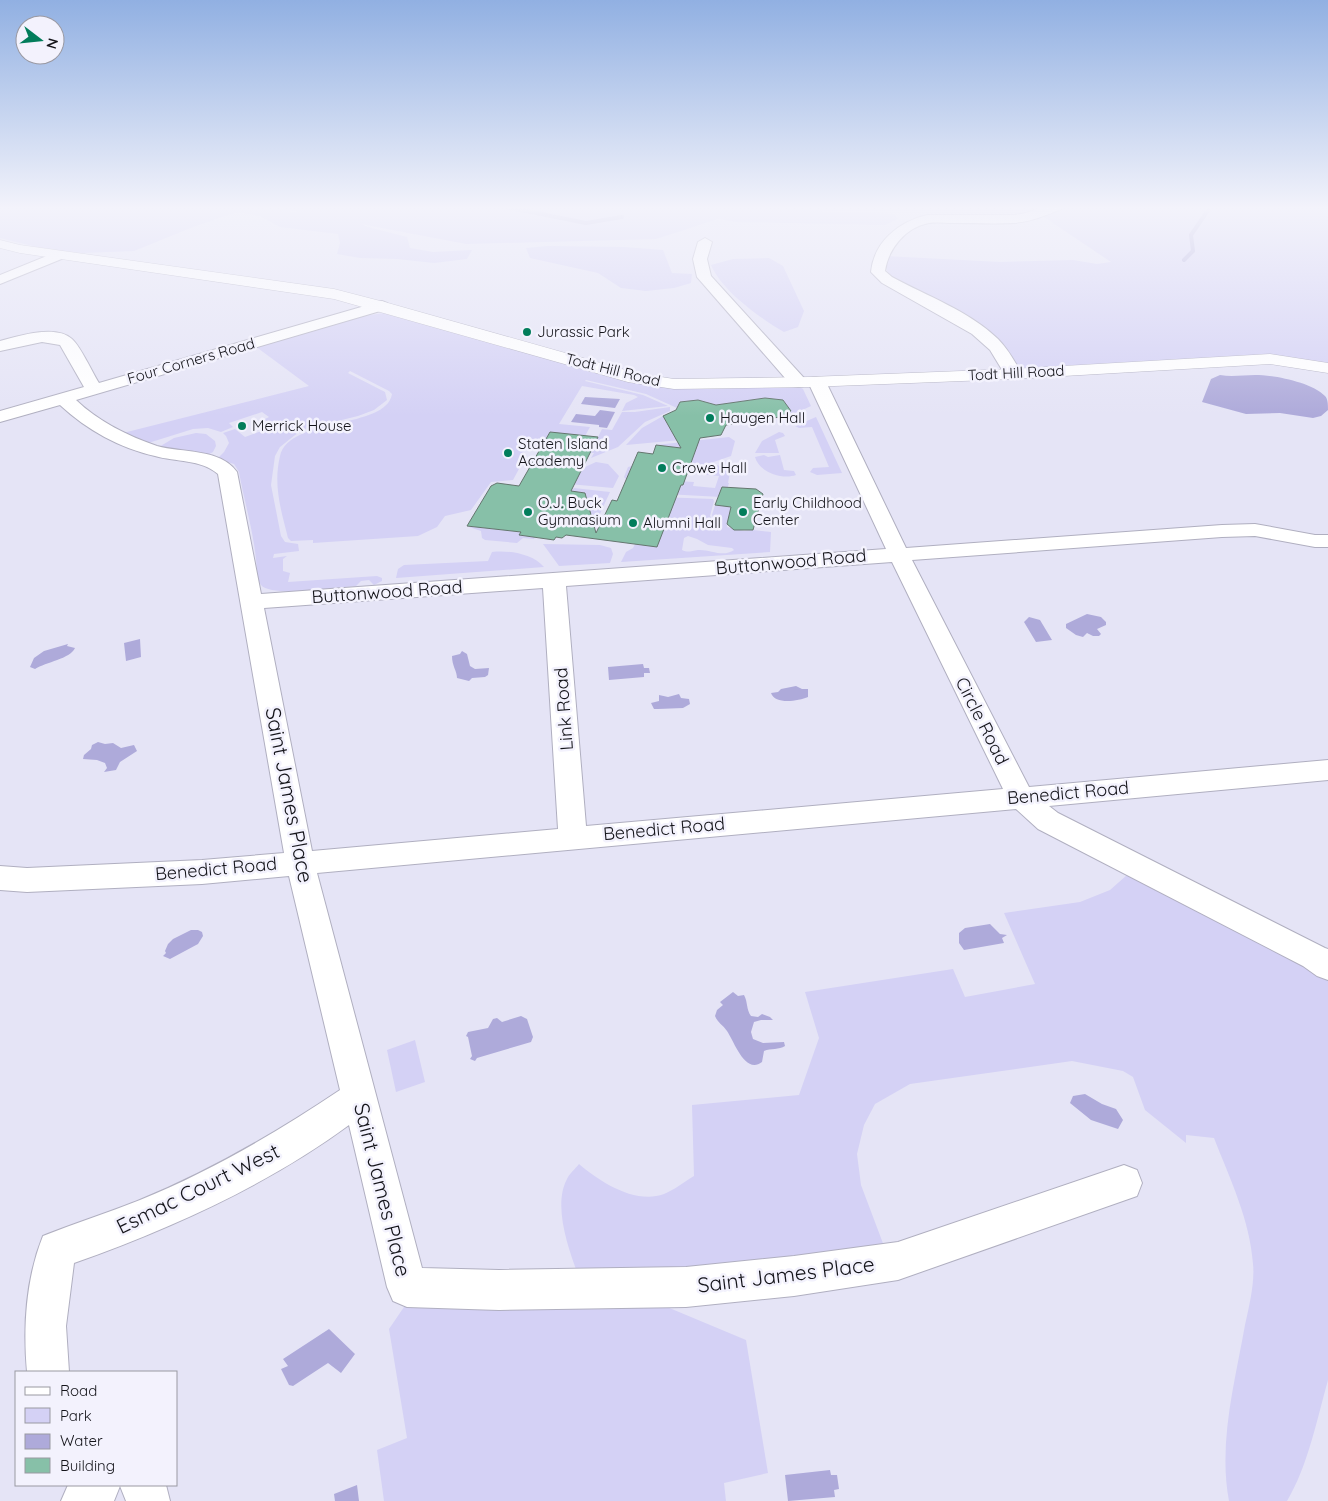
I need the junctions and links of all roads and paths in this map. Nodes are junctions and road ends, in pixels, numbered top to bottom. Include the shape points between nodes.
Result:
1 (212, 276) edge
2 (704, 276) edge
3 (883, 276) edge
4 (382, 306) junction
5 (0, 346) edge
6 (1328, 368) edge
7 (1013, 374) junction
8 (807, 382) junction
9 (94, 389) junction
10 (63, 398) junction
11 (0, 417) edge
12 (1328, 541) edge
13 (898, 553) junction
14 (554, 580) junction
15 (253, 602) junction
16 (1328, 770) edge
17 (1021, 797) junction
18 (573, 838) junction
19 (300, 862) junction
20 (0, 878) edge
21 (1328, 966) edge
22 (358, 1098) junction
23 (1124, 1183) dead end
24 (48, 1371) edge
25 (143, 1486) edge
26 (148, 1501) edge

1 - 4 street, Todt Hill Road via 306,289
2 - 8 street, Circle Road
3 - 7 street via 989,339
4 - 8 street, Todt Hill Road via 634,378 674,384
4 - 9 street, Four Corners Road
5 - 9 street via 42,337 59,338 66,342
6 - 7 street, Todt Hill Road via 1270,359
7 - 8 street, Todt Hill Road
8 - 13 street, Circle Road
9 - 10 street, Four Corners Road
10 - 11 street, Four Corners Road
10 - 15 street, Saint James Place via 77,412 112,435 153,451 222,466 228,472
12 - 13 street, Buttonwood Road via 1255,530
13 - 14 street, Buttonwood Road
13 - 17 street, Circle Road
14 - 15 street, Buttonwood Road
14 - 18 street, Link Road
15 - 19 street, Saint James Place
16 - 17 street, Benedict Road
17 - 18 street, Benedict Road
17 - 21 street, Circle Road via 1048,821
18 - 19 street, Benedict Road
19 - 20 street, Benedict Road via 202,872 27,880
19 - 22 street, Saint James Place
22 - 23 street, Saint James Place via 407,1287 499,1290 686,1287 898,1261
22 - 24 street, Esmac Court West via 297,1140 234,1176 166,1209 57,1250 49,1286 45,1347
25 - 26 street

